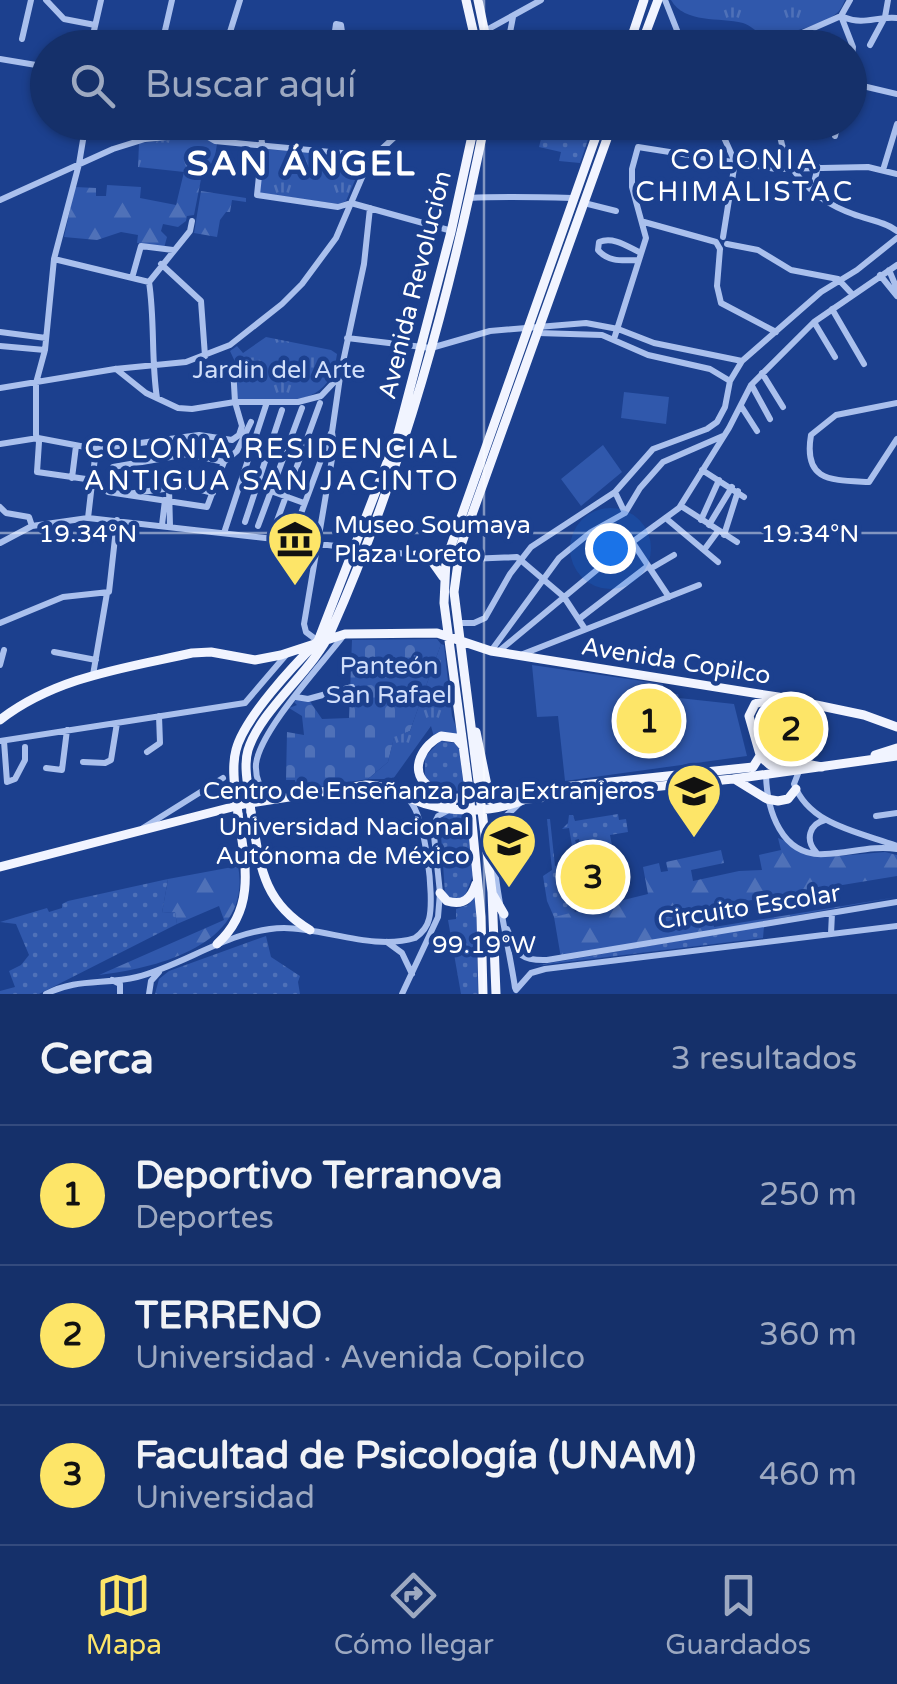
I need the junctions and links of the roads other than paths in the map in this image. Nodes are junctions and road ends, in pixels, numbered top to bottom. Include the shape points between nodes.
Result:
1 (32, 0) edge
2 (46, 0) edge
3 (101, 0) edge
4 (172, 0) edge
5 (240, 0) edge
6 (478, 0) edge
7 (541, 0) edge
8 (644, 0) edge
9 (658, 0) edge
10 (665, 0) edge
11 (850, 0) edge
12 (888, 0) edge
13 (465, 3) edge
14 (514, 16) junction
15 (841, 16) junction
16 (885, 17) junction
17 (897, 18) edge
18 (95, 25) junction
19 (94, 30) edge
20 (165, 30) edge
21 (230, 30) edge
22 (476, 30) edge
23 (479, 30) edge
24 (492, 30) edge
25 (511, 30) edge
26 (634, 30) edge
27 (647, 30) edge
28 (677, 30) edge
29 (809, 30) edge
30 (846, 30) edge
31 (22, 38) dead end
32 (870, 45) dead end
33 (0, 59) edge
34 (30, 64) edge
35 (867, 86) edge
36 (897, 94) edge
37 (897, 124) edge
38 (83, 140) edge
39 (142, 140) edge
40 (213, 140) edge
41 (261, 140) edge
42 (391, 140) edge
43 (472, 140) edge
44 (481, 140) edge
45 (592, 140) edge
46 (607, 140) edge
47 (726, 140) edge
48 (781, 140) edge
49 (262, 147) junction
50 (374, 156) junction
51 (735, 162) junction
52 (79, 164) junction
53 (818, 167) junction
54 (793, 169) junction
55 (883, 170) junction
56 (897, 174) edge
57 (812, 191) junction
58 (470, 198) junction
59 (573, 198) junction
60 (0, 200) edge
61 (351, 203) junction
62 (584, 203) junction
63 (370, 208) junction
64 (616, 211) dead end
65 (192, 221) dead end
66 (644, 222) junction
67 (462, 226) junction
68 (897, 231) edge
69 (451, 232) junction
70 (897, 238) edge
71 (722, 243) junction
72 (174, 250) junction
73 (641, 256) junction
74 (54, 260) junction
75 (161, 264) junction
76 (897, 264) edge
77 (889, 270) junction
78 (880, 276) junction
79 (132, 278) junction
80 (841, 280) junction
81 (149, 282) junction
82 (896, 292) edge
83 (852, 295) junction
84 (832, 309) junction
85 (814, 322) junction
86 (528, 326) junction
87 (539, 329) junction
88 (0, 332) edge
89 (776, 332) junction
90 (616, 334) junction
91 (46, 338) junction
92 (347, 338) junction
93 (0, 346) edge
94 (426, 347) junction
95 (45, 350) junction
96 (205, 356) junction
97 (835, 357) dead end
98 (742, 361) junction
99 (864, 364) dead end
100 (152, 366) junction
101 (233, 367) dead end
102 (116, 368) junction
103 (762, 373) junction
104 (340, 376) junction
105 (730, 381) junction
106 (36, 384) junction
107 (751, 385) junction
108 (0, 388) edge
109 (338, 398) junction
110 (158, 400) junction
111 (317, 401) junction
112 (235, 402) junction
113 (267, 402) junction
114 (897, 403) edge
115 (741, 406) junction
116 (783, 407) dead end
117 (302, 408) dead end
118 (282, 410) dead end
119 (770, 419) dead end
120 (251, 422) dead end
121 (717, 422) junction
122 (332, 432) junction
123 (757, 432) dead end
124 (725, 434) junction
125 (38, 438) junction
126 (897, 439) edge
127 (0, 444) edge
128 (76, 446) junction
129 (96, 449) junction
130 (652, 449) junction
131 (224, 462) junction
132 (662, 462) junction
133 (702, 470) junction
134 (72, 478) junction
135 (93, 480) junction
136 (719, 480) junction
137 (257, 486) junction
138 (168, 488) junction
139 (271, 491) junction
140 (615, 492) junction
141 (738, 492) junction
142 (213, 494) junction
143 (121, 495) junction
144 (286, 496) junction
145 (167, 502) junction
146 (304, 504) junction
147 (681, 506) junction
148 (0, 507) edge
149 (624, 512) junction
150 (88, 518) junction
151 (117, 520) junction
152 (668, 520) junction
153 (701, 520) junction
154 (245, 522) dead end
155 (166, 525) junction
156 (32, 526) junction
157 (258, 526) dead end
158 (709, 526) junction
159 (598, 528) junction
160 (274, 530) dead end
161 (721, 533) junction
162 (224, 534) junction
163 (738, 542) dead end
164 (290, 543) junction
165 (633, 543) junction
166 (0, 544) edge
167 (316, 546) junction
168 (361, 546) junction
169 (704, 550) junction
170 (616, 554) junction
171 (674, 554) dead end
172 (416, 555) junction
173 (458, 559) junction
174 (446, 560) junction
175 (521, 560) junction
176 (718, 562) dead end
177 (649, 567) junction
178 (544, 578) junction
179 (444, 579) junction
180 (699, 585) dead end
181 (108, 592) junction
182 (564, 597) junction
183 (669, 598) junction
184 (446, 618) junction
185 (579, 619) junction
186 (458, 623) junction
187 (0, 624) edge
188 (585, 628) junction
189 (436, 632) junction
190 (345, 634) junction
191 (448, 635) junction
192 (323, 639) junction
193 (461, 640) junction
194 (4, 650) dead end
195 (464, 651) junction
196 (492, 651) junction
197 (54, 652) dead end
198 (286, 654) junction
199 (518, 656) junction
200 (454, 659) junction
201 (96, 660) junction
202 (0, 665) edge
203 (93, 676) junction
204 (352, 687) dead end
205 (296, 697) junction
206 (778, 697) junction
207 (159, 716) junction
208 (0, 717) edge
209 (117, 723) junction
210 (472, 724) junction
211 (897, 726) edge
212 (67, 730) junction
213 (462, 733) junction
214 (2, 741) edge
215 (463, 746) junction
216 (25, 747) dead end
217 (897, 748) edge
218 (474, 750) junction
219 (147, 752) dead end
220 (760, 756) junction
221 (897, 756) edge
222 (83, 762) dead end
223 (865, 762) junction
224 (246, 766) junction
225 (234, 767) junction
226 (822, 767) junction
227 (46, 768) dead end
228 (800, 770) junction
229 (766, 775) junction
230 (223, 778) dead end
231 (733, 779) junction
232 (234, 786) junction
233 (796, 789) junction
234 (248, 790) junction
235 (474, 790) junction
236 (406, 796) junction
237 (767, 798) junction
238 (268, 800) junction
239 (523, 800) junction
240 (476, 806) junction
241 (897, 812) edge
242 (876, 816) dead end
243 (826, 820) junction
244 (140, 830) junction
245 (858, 832) junction
246 (897, 847) edge
247 (856, 850) junction
248 (822, 855) junction
249 (0, 867) edge
250 (478, 877) junction
251 (492, 892) junction
252 (440, 893) junction
253 (897, 902) edge
254 (851, 910) junction
255 (504, 914) junction
256 (832, 914) junction
257 (783, 922) junction
258 (765, 925) junction
259 (897, 926) edge
260 (507, 928) junction
261 (310, 930) junction
262 (854, 931) junction
263 (831, 934) junction
264 (784, 939) junction
265 (384, 941) junction
266 (765, 942) junction
267 (217, 944) junction
268 (530, 961) junction
269 (163, 967) junction
270 (531, 974) junction
271 (412, 975) junction
272 (111, 980) junction
273 (516, 992) edge
274 (46, 994) edge
275 (120, 994) edge
276 (149, 994) edge
277 (402, 994) edge
278 (482, 994) edge
279 (496, 994) edge

1 - 31 street
2 - 18 street via 63,19
3 - 18 street
4 - 20 street
5 - 21 street
6 - 23 main road
7 - 14 street
8 - 26 main road
9 - 27 main road
10 - 28 street
11 - 15 street
12 - 16 street
13 - 22 main road
14 - 24 street
14 - 25 street
15 - 16 street via 861,24
15 - 29 street
15 - 30 street
16 - 17 street
16 - 32 street
18 - 19 street
33 - 34 street
35 - 36 street
37 - 55 street
38 - 52 street
39 - 52 street
40 - 49 street
41 - 49 street
42 - 50 street
43 - 69 main road, Avenida Revolución
44 - 58 main road, Avenida Revolución
45 - 59 main road
46 - 62 main road
47 - 51 street
48 - 54 street
49 - 50 street
49 - 61 street via 257,195
50 - 61 street
51 - 54 street
51 - 66 street via 638,147 632,187
51 - 71 street
52 - 60 street
52 - 74 street
53 - 54 street
53 - 55 street
53 - 57 street
54 - 57 street
55 - 56 street
57 - 68 street
58 - 59 street
58 - 67 main road, Avenida Revolución
59 - 86 main road
61 - 63 street
61 - 96 street via 336,238 293,295 230,345
62 - 64 street
62 - 87 main road
63 - 69 street
63 - 92 street
65 - 72 street
66 - 71 street
66 - 73 street
67 - 69 street
67 - 94 main road, Avenida Revolución
69 - 94 main road, Avenida Revolución
70 - 80 street
71 - 80 street via 758,250 791,270
71 - 89 street via 721,303
72 - 75 street
72 - 79 street via 141,246
73 - 73 street via 616,261 598,250 599,242 606,239
73 - 90 street
74 - 79 street
74 - 91 street
75 - 81 street
75 - 96 street via 202,303
76 - 77 street
77 - 78 street
77 - 82 street
78 - 82 street
78 - 83 street
79 - 81 street
80 - 83 street
80 - 89 street
81 - 100 street
83 - 84 street
84 - 85 street
84 - 99 street
85 - 97 street
85 - 103 street
86 - 87 street
86 - 94 street
86 - 174 main road
87 - 90 street via 586,322
87 - 173 main road
88 - 91 street
89 - 98 street
90 - 98 street
90 - 105 street via 648,355 710,369
91 - 95 street
92 - 94 street
92 - 104 street
93 - 95 street
94 - 168 main road, Avenida Revolución via 408,432
95 - 106 street
96 - 100 street
98 - 105 street
100 - 102 street
100 - 110 street
101 - 112 street
102 - 106 street
102 - 110 street
103 - 107 street
103 - 116 street
104 - 109 street
104 - 111 street
105 - 121 street
106 - 108 street
106 - 125 street
107 - 115 street
107 - 119 street
109 - 111 street
109 - 122 street
110 - 112 street via 192,409
111 - 113 street
111 - 144 street
112 - 113 street
112 - 129 street via 242,426 232,440 202,435
113 - 162 street
114 - 126 street via 833,416 811,435 809,460 824,477 869,482
115 - 123 street
115 - 124 street
117 - 139 street
118 - 137 street
120 - 131 street
121 - 124 street
121 - 130 street
122 - 146 street
122 - 167 street
124 - 132 street
124 - 133 street
125 - 127 street
125 - 128 street
125 - 134 street via 37,472
128 - 129 street
128 - 134 street
129 - 135 street
130 - 132 street
130 - 140 street
131 - 142 street
131 - 143 street via 188,454 113,466 108,492
132 - 149 street
133 - 136 street
133 - 147 street
134 - 135 street
135 - 150 street
136 - 141 street
136 - 153 street
137 - 139 street
137 - 154 street
138 - 142 street
138 - 143 street
138 - 145 street
139 - 144 street
139 - 157 street
140 - 149 street
140 - 175 street
141 - 158 street
141 - 161 street
142 - 145 street via 204,508
143 - 145 street
144 - 146 street
144 - 160 street
145 - 155 street
146 - 164 street
147 - 152 street
147 - 153 street
148 - 156 street via 29,517
149 - 159 street
150 - 151 street
150 - 156 street
151 - 155 street
151 - 181 street
152 - 165 street
152 - 169 street
153 - 158 street
155 - 162 street
156 - 166 street
158 - 161 street
159 - 170 street
159 - 178 street
161 - 163 street
161 - 169 street
162 - 164 street
164 - 167 street
165 - 170 street
165 - 177 street
167 - 168 street
167 - 192 street via 304,628
168 - 172 street
168 - 192 main road, Avenida Revolución
169 - 176 street
170 - 182 street
171 - 177 street
172 - 174 street
172 - 179 main road via 432,560
173 - 174 street
173 - 175 street
173 - 186 main road
174 - 179 main road
175 - 178 street
175 - 186 street via 485,618
177 - 183 street
177 - 185 street
178 - 182 street
178 - 196 street
179 - 184 main road
180 - 183 street
181 - 187 street via 63,597
181 - 201 street
182 - 185 street
182 - 196 street
183 - 188 street
184 - 189 main road
184 - 191 main road
185 - 188 street
186 - 193 main road
188 - 199 street
189 - 190 main road, Avenida Copilco
189 - 191 main road, Avenida Copilco
189 - 213 main road via 446,643
190 - 192 main road, Avenida Copilco
190 - 205 street
191 - 193 main road, Avenida Copilco
191 - 200 main road
192 - 198 main road, Avenida Copilco
192 - 224 main road, Avenida Revolución via 257,732
192 - 225 main road, Avenida Revolución via 293,666 246,728
193 - 195 main road
193 - 196 main road, Avenida Copilco
194 - 202 street
195 - 196 main road
195 - 200 main road
195 - 210 main road
196 - 199 main road, Avenida Copilco
197 - 201 street
198 - 203 main road, Avenida Copilco via 249,660 197,652
198 - 207 street via 250,700
199 - 206 main road, Avenida Copilco
200 - 213 main road
201 - 203 street
203 - 208 main road, Avenida Copilco via 41,693
204 - 205 street
205 - 238 street via 258,756 257,779
206 - 211 main road, Avenida Copilco
206 - 220 main road via 758,702 750,712
207 - 209 street
207 - 219 street via 160,744
209 - 212 street
209 - 222 street via 111,760
210 - 218 main road
210 - 240 main road via 482,748
212 - 214 street
212 - 227 street via 62,770
213 - 215 main road
213 - 218 main road
214 - 216 street via 6,782 15,779
215 - 235 main road
215 - 240 main road via 450,736 433,740 419,762 422,780
217 - 223 main road
218 - 235 main road
220 - 226 main road via 770,765
220 - 229 main road
220 - 240 main road via 752,767
221 - 223 main road
223 - 226 main road
224 - 225 main road
224 - 234 main road, Avenida Revolución
225 - 232 main road, Avenida Revolución
226 - 228 main road
228 - 229 main road
228 - 233 street
229 - 231 main road
229 - 237 street, Circuito Escolar
230 - 244 street
231 - 237 main road
231 - 239 main road
232 - 234 main road
232 - 267 main road, Avenida Revolución, bridge via 246,890 239,917
233 - 237 main road via 784,801
233 - 243 street, Circuito Escolar via 809,810
234 - 261 main road, Avenida Revolución, bridge via 268,890
235 - 240 main road, bridge
236 - 238 main road via 372,784
236 - 240 main road
236 - 265 street via 422,820 431,911 418,936
237 - 248 street, Circuito Escolar via 789,842
238 - 244 main road
239 - 240 main road
239 - 255 street via 494,836
240 - 250 main road
240 - 251 main road
240 - 252 street via 440,814 433,826
241 - 242 street
243 - 245 street, Circuito Escolar
243 - 248 street via 809,834
244 - 249 main road
245 - 246 street, Circuito Escolar
245 - 247 street
246 - 247 street, Circuito Escolar
247 - 248 street, Circuito Escolar
250 - 252 main road via 464,902 447,901
250 - 278 main road
251 - 255 main road
251 - 279 main road
252 - 271 street via 438,917
253 - 254 street, Circuito Escolar
254 - 256 street, Circuito Escolar
254 - 262 street via 847,922
255 - 260 street
256 - 257 street, Circuito Escolar
256 - 263 street
257 - 258 street, Circuito Escolar
257 - 264 street
258 - 266 street
258 - 268 street, Circuito Escolar
259 - 262 street, Circuito Escolar
260 - 268 street
260 - 273 street
261 - 265 street
261 - 267 street via 265,930
262 - 263 street, Circuito Escolar
263 - 264 street, Circuito Escolar
264 - 266 street, Circuito Escolar
265 - 271 street via 402,952
266 - 270 street, Circuito Escolar
267 - 269 street
268 - 270 street via 522,966
269 - 272 street
269 - 276 street via 150,981
270 - 273 street
271 - 277 street
272 - 274 street via 68,984
272 - 275 street via 120,984

